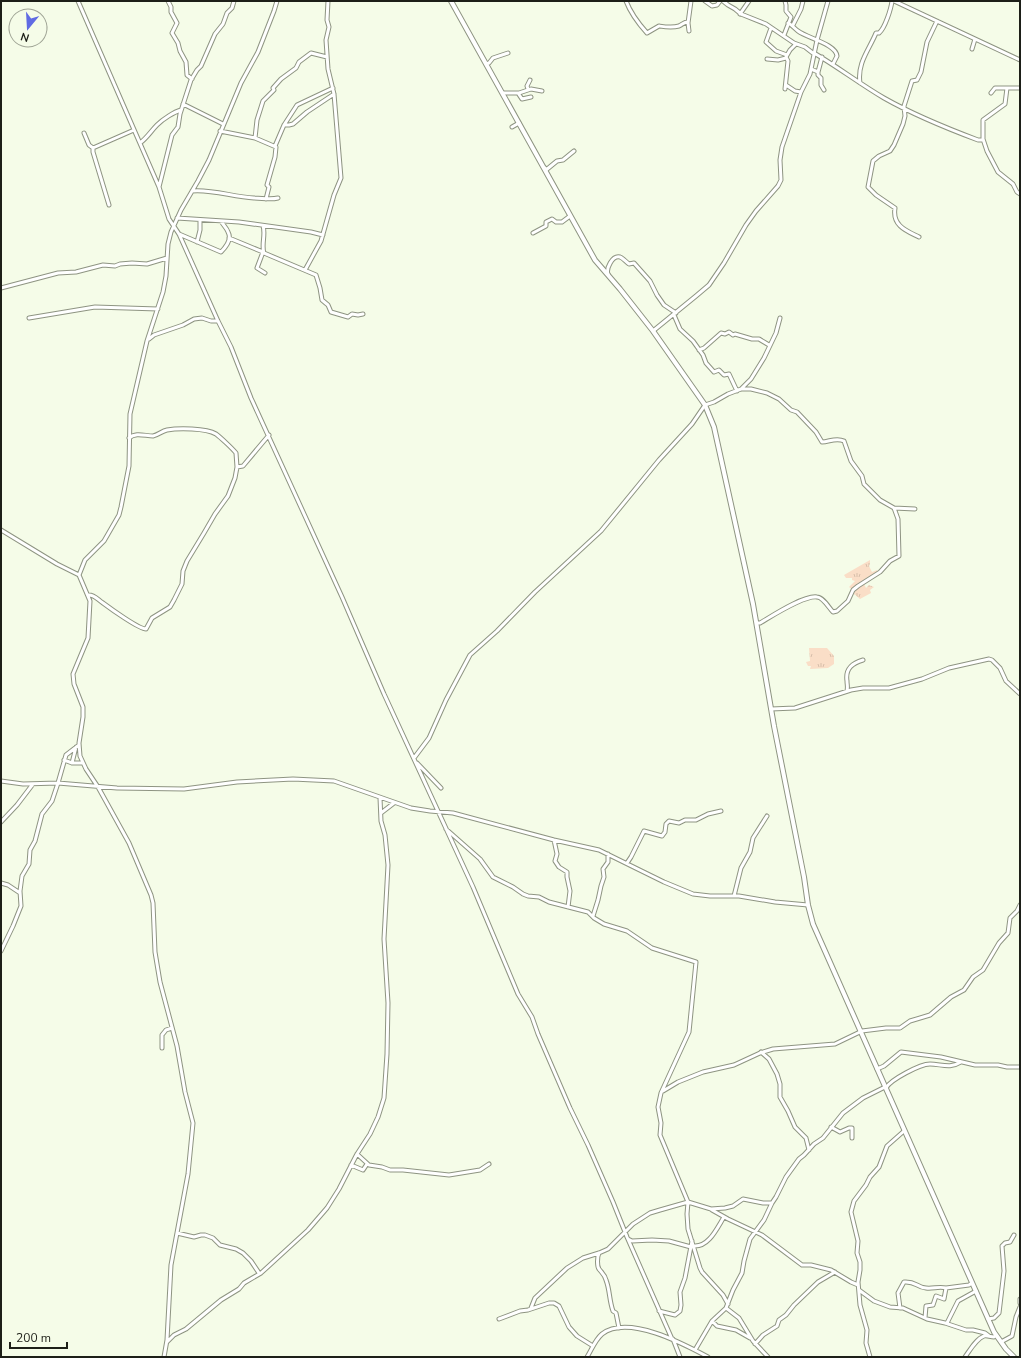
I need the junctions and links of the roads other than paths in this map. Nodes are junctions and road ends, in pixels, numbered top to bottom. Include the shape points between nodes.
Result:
1 (78, 1) edge
2 (168, 1) edge
3 (234, 1) edge
4 (277, 1) edge
5 (328, 1) edge
6 (451, 1) edge
7 (626, 1) edge
8 (691, 1) edge
9 (704, 1) edge
10 (720, 1) edge
11 (723, 1) edge
12 (749, 1) edge
13 (785, 1) edge
14 (803, 1) edge
15 (828, 1) edge
16 (893, 1) edge
17 (740, 14) junction
18 (937, 21) junction
19 (688, 22) junction
20 (788, 23) junction
21 (793, 25) junction
22 (771, 28) junction
23 (689, 32) dead end
24 (784, 35) junction
25 (975, 39) junction
26 (817, 40) junction
27 (796, 44) junction
28 (972, 49) dead end
29 (508, 53) dead end
30 (814, 54) junction
31 (787, 56) junction
32 (327, 57) junction
33 (822, 57) junction
34 (767, 59) dead end
35 (1020, 60) edge
36 (486, 64) junction
37 (833, 64) junction
38 (811, 69) junction
39 (818, 72) junction
40 (192, 79) junction
41 (530, 80) dead end
42 (860, 83) junction
43 (786, 85) junction
44 (333, 88) junction
45 (1007, 88) junction
46 (1020, 88) edge
47 (528, 89) junction
48 (785, 89) dead end
49 (824, 90) dead end
50 (542, 91) dead end
51 (801, 92) junction
52 (503, 93) junction
53 (519, 93) junction
54 (991, 93) dead end
55 (334, 94) junction
56 (531, 97) dead end
57 (183, 104) junction
58 (904, 107) junction
59 (181, 110) junction
60 (519, 123) junction
61 (223, 124) junction
62 (284, 125) junction
63 (512, 128) dead end
64 (134, 130) junction
65 (220, 131) junction
66 (84, 133) dead end
67 (255, 138) junction
68 (983, 140) junction
69 (140, 143) junction
70 (275, 146) junction
71 (93, 148) junction
72 (574, 151) dead end
73 (545, 168) junction
74 (548, 174) junction
75 (553, 176) dead end
76 (159, 187) junction
77 (192, 192) junction
78 (1020, 194) edge
79 (278, 198) dead end
80 (266, 199) junction
81 (109, 205) dead end
82 (570, 216) junction
83 (177, 218) junction
84 (200, 220) junction
85 (221, 221) junction
86 (174, 225) junction
87 (263, 226) junction
88 (533, 233) dead end
89 (179, 234) junction
90 (323, 235) junction
91 (919, 237) dead end
92 (229, 238) junction
93 (197, 242) junction
94 (263, 252) junction
95 (167, 258) junction
96 (305, 270) junction
97 (265, 273) dead end
98 (608, 276) junction
99 (1, 288) edge
100 (158, 309) junction
101 (363, 314) dead end
102 (675, 314) junction
103 (29, 318) dead end
104 (780, 318) dead end
105 (218, 321) junction
106 (653, 331) junction
107 (148, 340) junction
108 (769, 346) junction
109 (699, 350) junction
110 (741, 389) junction
111 (737, 391) junction
112 (705, 405) junction
113 (269, 435) junction
114 (129, 438) junction
115 (237, 467) junction
116 (894, 508) junction
117 (915, 508) dead end
118 (902, 509) junction
119 (898, 516) junction
120 (1, 530) edge
121 (79, 574) junction
122 (88, 595) junction
123 (757, 623) junction
124 (863, 660) dead end
125 (849, 690) junction
126 (1020, 694) edge
127 (771, 709) junction
128 (77, 746) junction
129 (414, 758) junction
130 (64, 760) junction
131 (416, 762) junction
132 (72, 763) junction
133 (83, 763) junction
134 (1, 781) edge
135 (58, 782) junction
136 (34, 784) junction
137 (98, 786) junction
138 (441, 788) dead end
139 (380, 798) junction
140 (394, 803) junction
141 (722, 811) dead end
142 (438, 812) junction
143 (381, 813) junction
144 (767, 816) dead end
145 (1, 822) edge
146 (446, 829) junction
147 (554, 840) junction
148 (608, 854) junction
149 (627, 863) junction
150 (1, 883) edge
151 (20, 893) junction
152 (734, 896) junction
153 (808, 904) junction
154 (1020, 905) edge
155 (568, 907) junction
156 (594, 909) junction
157 (588, 912) junction
158 (592, 916) junction
159 (1, 951) edge
160 (172, 1028) junction
161 (862, 1031) junction
162 (162, 1048) dead end
163 (761, 1052) junction
164 (961, 1062) junction
165 (1020, 1067) edge
166 (877, 1069) junction
167 (886, 1086) junction
168 (662, 1091) junction
169 (831, 1127) junction
170 (904, 1131) junction
171 (852, 1138) dead end
172 (808, 1150) junction
173 (357, 1154) junction
174 (367, 1164) junction
175 (489, 1164) dead end
176 (351, 1165) junction
177 (688, 1202) junction
178 (772, 1202) junction
179 (711, 1209) junction
180 (724, 1217) junction
181 (625, 1232) junction
182 (755, 1232) junction
183 (177, 1233) junction
184 (1014, 1235) dead end
185 (628, 1239) junction
186 (692, 1246) junction
187 (599, 1253) junction
188 (835, 1272) junction
189 (259, 1273) junction
190 (972, 1283) junction
191 (858, 1285) junction
192 (946, 1288) junction
193 (859, 1290) junction
194 (976, 1291) junction
195 (1020, 1299) edge
196 (1020, 1303) edge
197 (728, 1304) junction
198 (1020, 1307) edge
199 (531, 1308) junction
200 (726, 1308) junction
201 (900, 1308) junction
202 (659, 1311) junction
203 (499, 1318) dead end
204 (925, 1318) junction
205 (988, 1319) junction
206 (712, 1321) junction
207 (947, 1323) junction
208 (620, 1328) junction
209 (996, 1335) junction
210 (989, 1336) junction
211 (751, 1338) junction
212 (672, 1339) junction
213 (167, 1342) junction
214 (1001, 1342) junction
215 (755, 1344) junction
216 (593, 1346) junction
217 (695, 1350) junction
218 (1012, 1356) edge
219 (164, 1357) edge
220 (587, 1357) edge
221 (680, 1357) edge
222 (708, 1357) edge
223 (768, 1357) edge
224 (870, 1357) edge
225 (966, 1357) edge

1 - 64 street
2 - 40 street via 177,24 172,33 186,62 187,75
3 - 40 street
4 - 61 street via 257,54 246,72
5 - 32 street
6 - 36 main road
7 - 19 street via 635,20 647,33 659,26 669,28
8 - 19 street
9 - 10 street via 712,6
11 - 17 street
12 - 17 street
13 - 20 street via 786,11 790,16
14 - 21 street
15 - 26 street
16 - 18 street
16 - 42 street via 882,31 876,33 868,51 864,53
17 - 22 street
18 - 25 street
18 - 58 street via 926,45 921,72 917,80 912,81
19 - 23 street
20 - 21 street
20 - 24 street
21 - 26 street via 798,31
22 - 24 street
22 - 31 street via 766,42 771,48
24 - 27 street
25 - 28 street
25 - 35 street
26 - 30 street
26 - 37 street via 837,52
27 - 30 street
27 - 31 street
29 - 36 street via 493,58
30 - 33 street
30 - 38 street
31 - 34 street via 778,60
31 - 43 street
32 - 44 street
32 - 67 street via 311,53 281,79 263,102
33 - 37 street
33 - 39 street
36 - 52 main road
37 - 42 street
38 - 39 street
38 - 51 street
39 - 49 street
40 - 57 street
41 - 47 street
42 - 58 street
43 - 48 street
43 - 51 street via 794,91
44 - 55 street
44 - 62 street via 297,105
45 - 46 street
45 - 54 street via 995,88
45 - 68 street via 1005,104 983,120
47 - 50 street
47 - 53 street
51 - 102 street via 782,147 781,180 778,186 756,211 709,284
52 - 53 street
52 - 60 main road
53 - 56 street via 522,99
55 - 62 street via 293,124
55 - 90 street via 341,178
57 - 59 street
57 - 61 street
58 - 68 street via 954,131
58 - 91 street via 905,116 901,131 890,151 873,160 868,188 895,209 895,220 905,232
59 - 69 street via 157,125 149,137
59 - 76 street
60 - 63 street
60 - 73 main road
61 - 65 street
62 - 70 street
64 - 69 street
64 - 71 street
65 - 67 street
65 - 77 street via 209,160
66 - 71 street
67 - 70 street
68 - 78 street via 998,172 1013,184
69 - 76 street
70 - 80 street
71 - 81 street
72 - 73 street via 547,170
73 - 74 main road
74 - 75 street
74 - 82 main road
76 - 86 street via 169,219
77 - 80 street via 207,191
77 - 83 street
79 - 80 street
82 - 88 street via 562,222 552,219 546,222 546,226
82 - 98 main road via 595,260
83 - 84 street
83 - 86 street
84 - 85 street
84 - 93 street
85 - 87 street
85 - 92 street
86 - 89 street
86 - 95 street
87 - 90 street
87 - 94 street
89 - 93 street
89 - 105 street
90 - 96 street
92 - 93 street via 226,247 220,252
92 - 94 street
94 - 96 street
94 - 97 street via 257,268
95 - 99 street via 147,264 103,265 76,272 58,272
95 - 100 street via 165,282
96 - 101 street via 317,276 322,300 331,312 348,317 352,314
98 - 102 street via 607,268 617,258 620,257 629,264 634,263 650,281 664,305
98 - 106 main road
100 - 103 street via 95,307
100 - 107 street
102 - 106 street
102 - 109 street via 680,329
104 - 108 street
105 - 107 street via 194,319 154,334
105 - 113 street
106 - 112 main road
107 - 114 street via 130,414
108 - 109 street via 760,340 732,335 729,332 721,333
108 - 110 street via 756,372
109 - 111 street via 712,372 719,370 724,375 729,374
110 - 111 street
110 - 116 street via 758,391 779,399 797,412 823,442 843,439 864,485 882,502
111 - 112 street
112 - 123 main road via 714,427
112 - 129 street via 692,424 601,531 470,655 429,738
113 - 115 street via 243,466
113 - 129 street
114 - 115 street via 136,435 155,435 169,430 195,429 212,432 236,453
114 - 121 street via 128,471 119,514 104,541 85,560
115 - 122 street via 228,496 187,561 180,589 172,604 152,618 146,629 136,625 93,595
116 - 118 street
116 - 119 street
117 - 118 street
118 - 119 street
119 - 123 street via 900,556 853,590 848,601 837,611 833,612 818,596 797,602
120 - 121 street via 56,564
121 - 122 street
122 - 128 street via 88,638 73,674 83,707
123 - 127 main road
124 - 125 street via 854,663 848,669 846,678
125 - 126 street via 889,688 949,668 989,659
125 - 127 street via 796,708
127 - 153 main road
128 - 130 street
128 - 132 street
128 - 133 street
129 - 131 street
130 - 132 street
130 - 135 street
131 - 138 street
131 - 142 street
132 - 133 street
133 - 137 street
134 - 136 street
135 - 136 street
135 - 137 street
135 - 151 street via 52,803 42,814 30,850 29,864 22,876
136 - 145 street
137 - 139 street via 184,789 237,782 307,779 338,782
137 - 160 street via 129,843 151,895 155,952
139 - 140 street
139 - 143 street
140 - 142 street
140 - 143 street
141 - 149 street via 696,820 679,823 669,821 662,836 644,831
142 - 146 street
142 - 147 street via 453,813
143 - 173 street via 388,865 384,920 388,1003 386,1069 382,1108
144 - 152 street via 753,838 750,852 741,868
146 - 155 street via 472,851 497,879 528,896
146 - 181 street via 518,994 532,1016
147 - 148 street via 594,848
147 - 155 street via 557,854 555,861 568,872
148 - 149 street
148 - 156 street via 608,862 602,869 604,877
149 - 152 street via 693,894
150 - 151 street via 13,887
151 - 159 street via 20,908
152 - 153 street
153 - 161 main road via 813,924
154 - 161 street via 1010,918 1006,936 983,970 973,977 964,990 930,1014 910,1021 900,1028
155 - 157 street
156 - 157 street
156 - 158 street
157 - 158 street
158 - 168 street via 604,924 627,931 654,949 696,963 690,1032
160 - 162 street via 162,1034
160 - 183 street via 193,1125 188,1174
161 - 163 street via 835,1044 778,1048
161 - 166 main road
163 - 168 street via 734,1065 678,1082
163 - 172 street via 770,1060 777,1074 781,1087 780,1097 795,1127 806,1138
164 - 165 street
164 - 166 street via 901,1052
164 - 167 street via 946,1066 924,1065
166 - 167 main road
167 - 169 street via 851,1106
167 - 170 main road
168 - 177 street via 658,1107 660,1135
169 - 171 street via 840,1132 852,1128
169 - 172 street via 823,1138
170 - 190 main road
170 - 191 street via 888,1145 879,1166 853,1204 851,1215 860,1266
172 - 178 street via 799,1158
173 - 174 street
173 - 176 street
174 - 175 street via 390,1170 448,1175 480,1170
174 - 176 street via 363,1170
176 - 189 street via 335,1196 317,1220
177 - 179 street
177 - 181 street via 650,1214 632,1224
177 - 186 street via 688,1229
178 - 179 street via 743,1199 730,1207
178 - 182 street
179 - 180 street
180 - 182 street
180 - 186 street via 706,1242
181 - 185 street
181 - 187 street
182 - 188 street via 802,1265
182 - 197 street via 750,1239 742,1273
183 - 189 street via 194,1237 204,1235 213,1238 220,1245 236,1249 251,1261
183 - 213 street via 170,1277
184 - 205 street via 1010,1242 1002,1246 1004,1271 999,1313
185 - 186 street via 669,1241
185 - 202 street
186 - 197 street via 702,1272
186 - 202 street via 680,1292 680,1311 675,1315
187 - 199 street via 583,1258 567,1268 535,1298
187 - 208 street via 599,1269 604,1273 609,1287 608,1298 612,1312 616,1312
188 - 191 street
188 - 215 street via 818,1282 779,1320 778,1326 763,1335
189 - 213 street
190 - 192 street
190 - 194 main road
191 - 193 street
192 - 201 street via 924,1288 911,1281 904,1282 898,1293
192 - 204 street via 944,1299 936,1296 933,1305 926,1306
193 - 201 street via 875,1302
193 - 224 street
194 - 205 main road
194 - 207 street via 958,1301
195 - 196 street
197 - 200 street
198 - 214 street via 1012,1336
199 - 203 street
199 - 216 street via 549,1303 557,1304 569,1327
200 - 206 street
200 - 211 street via 739,1318
201 - 204 street
202 - 212 street
204 - 207 street
205 - 209 main road
206 - 211 street via 721,1328 736,1330
206 - 217 street
207 - 210 street
208 - 212 street via 638,1329
208 - 216 street via 604,1333
209 - 210 street via 994,1338
209 - 214 main road
210 - 225 street via 980,1338
211 - 215 street
212 - 217 street
212 - 221 street
213 - 219 street
214 - 218 main road
215 - 223 street
216 - 220 street
217 - 222 street

